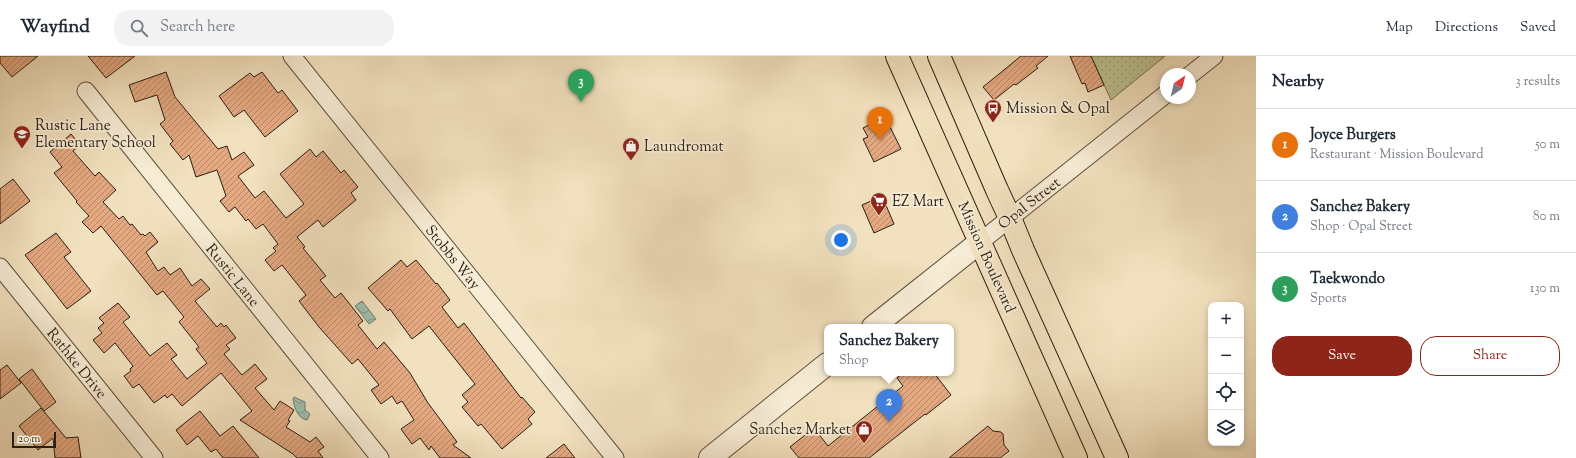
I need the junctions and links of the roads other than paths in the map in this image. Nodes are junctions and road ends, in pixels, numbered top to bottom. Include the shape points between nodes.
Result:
1 (292, 56) edge
2 (897, 56) edge
3 (939, 56) edge
4 (1214, 56) edge
5 (1196, 70) edge
6 (86, 91) dead end
7 (1160, 99) edge
8 (1010, 218) junction
9 (980, 242) junction
10 (0, 268) edge
11 (877, 324) edge
12 (824, 366) edge
13 (154, 458) edge
14 (380, 458) edge
15 (615, 458) edge
16 (710, 458) edge
17 (1076, 458) edge
18 (1116, 458) edge

1 - 15 street, Stobbs Way
2 - 9 main road, Mission Boulevard
3 - 8 main road
4 - 5 street
6 - 14 street, Rustic Lane
7 - 8 street, Opal Street
8 - 9 street, Opal Street
8 - 18 main road
9 - 11 street, Opal Street
9 - 17 main road, Mission Boulevard
10 - 13 street, Rathke Drive
12 - 16 street

